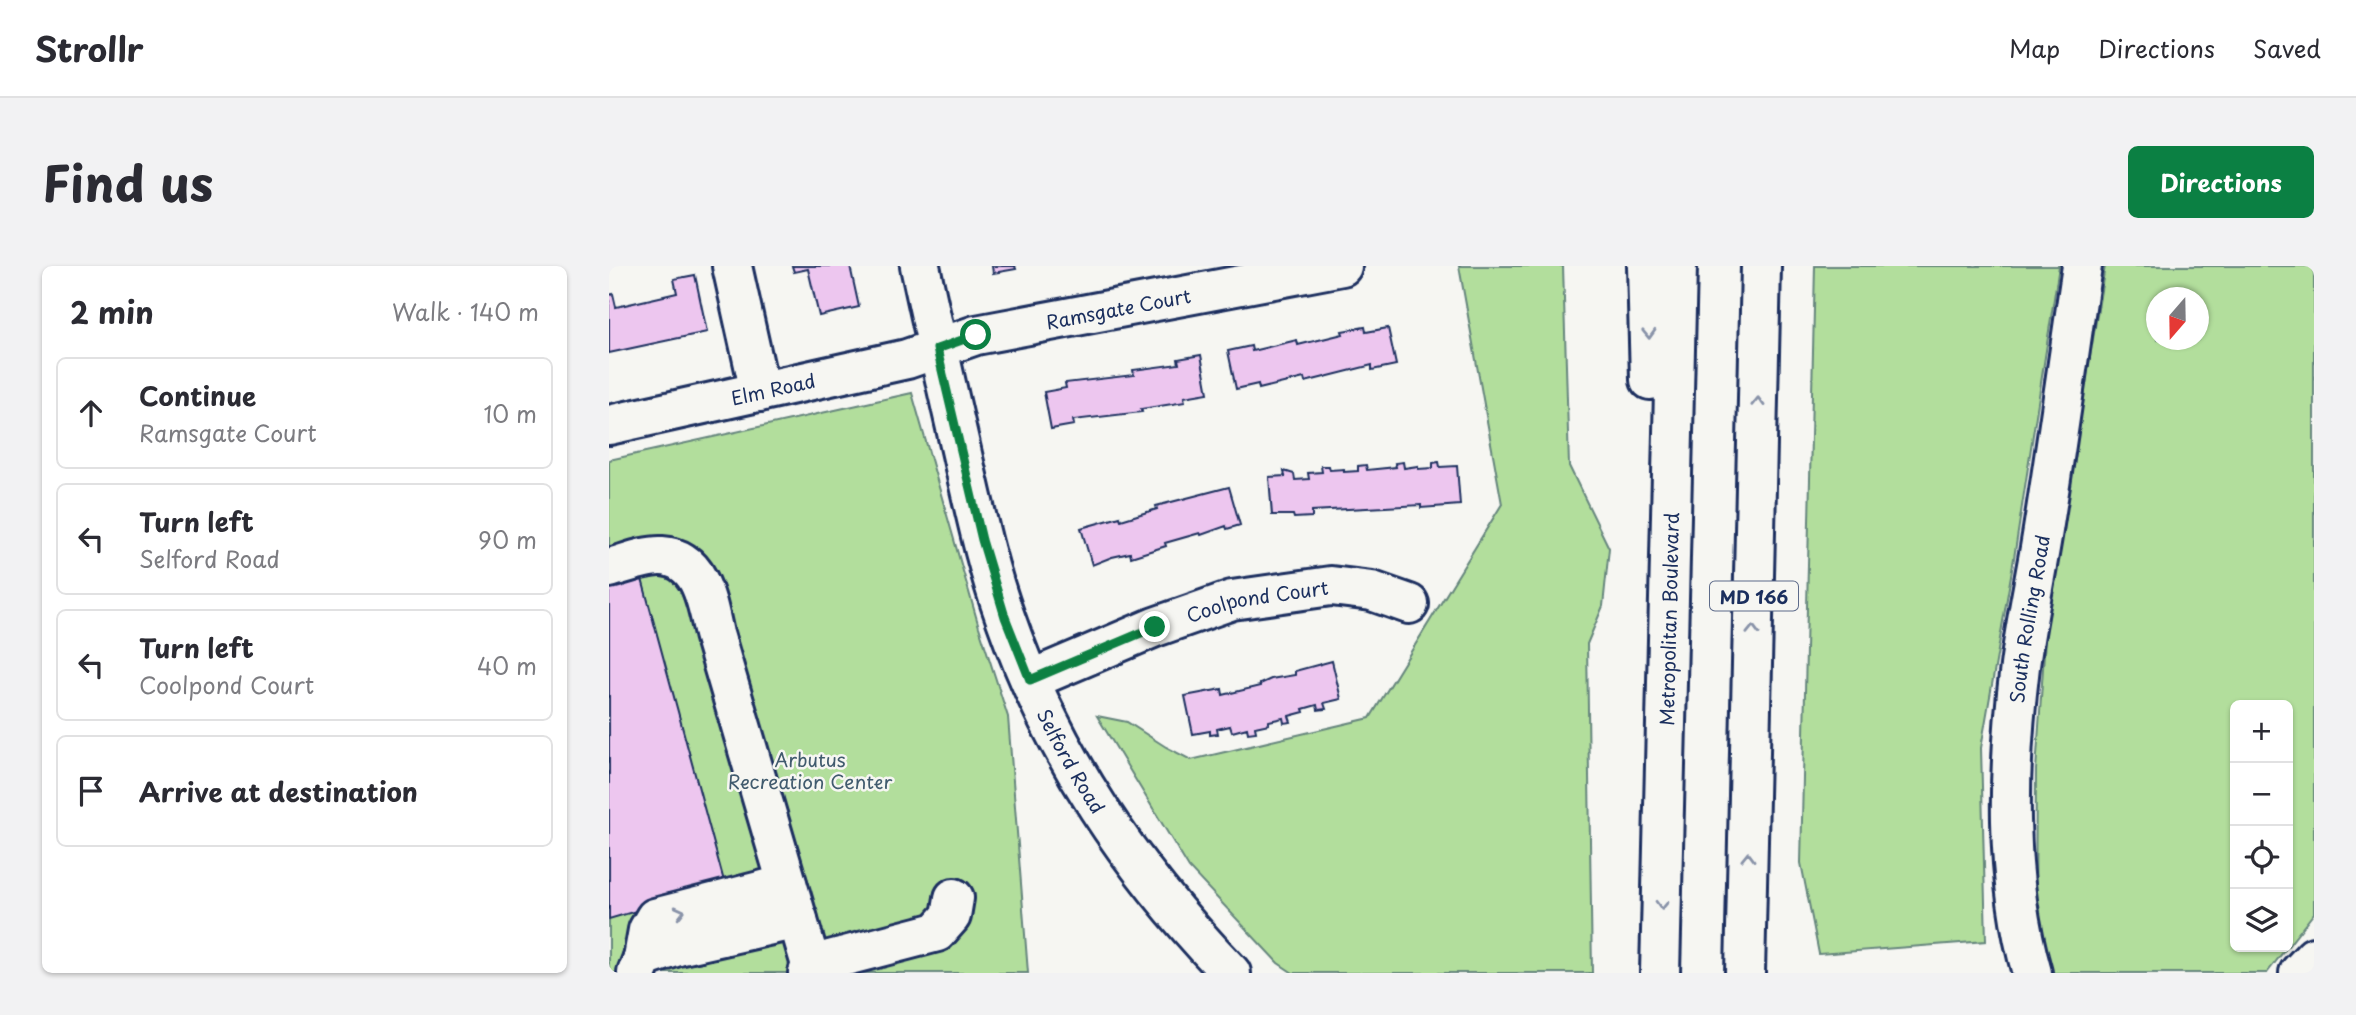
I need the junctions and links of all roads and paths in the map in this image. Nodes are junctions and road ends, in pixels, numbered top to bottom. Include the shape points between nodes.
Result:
1 (732, 266) edge
2 (920, 266) edge
3 (1342, 266) edge
4 (1647, 266) edge
5 (1677, 266) edge
6 (1761, 266) edge
7 (2082, 266) edge
8 (937, 349) junction
9 (760, 392) junction
10 (609, 425) edge
11 (609, 568) edge
12 (1409, 604) dead end
13 (1030, 680) junction
14 (1664, 837) junction
15 (954, 898) dead end
16 (793, 901) junction
17 (2314, 957) edge
18 (640, 966) edge
19 (810, 969) edge
20 (1231, 973) edge
21 (1660, 973) edge
22 (1746, 973) edge
23 (2032, 973) edge
24 (2299, 973) edge

1 - 9 main road
2 - 8 main road, Selford Road
3 - 8 main road, Ramsgate Court via 976,335
4 -> 14 main road
5 - 14 main road, Metropolitan Boulevard
22 -> 6 main road, MD 166
7 - 23 main road, South Rolling Road via 2020,666 2013,756 2015,885 2021,937
8 - 9 main road, Elm Road
8 - 13 main road, Selford Road via 982,540
9 - 10 main road, Elm Road
11 - 16 main road via 660,555 682,559 703,585
12 - 13 main road, Coolpond Court via 1371,591 1331,586 1232,600
13 - 20 main road, Selford Road via 1097,810 1146,878
14 -> 21 main road, Metropolitan Boulevard
15 - 19 main road via 951,916 937,932
18 -> 16 main road via 655,918
16 - 19 main road
17 - 24 main road

